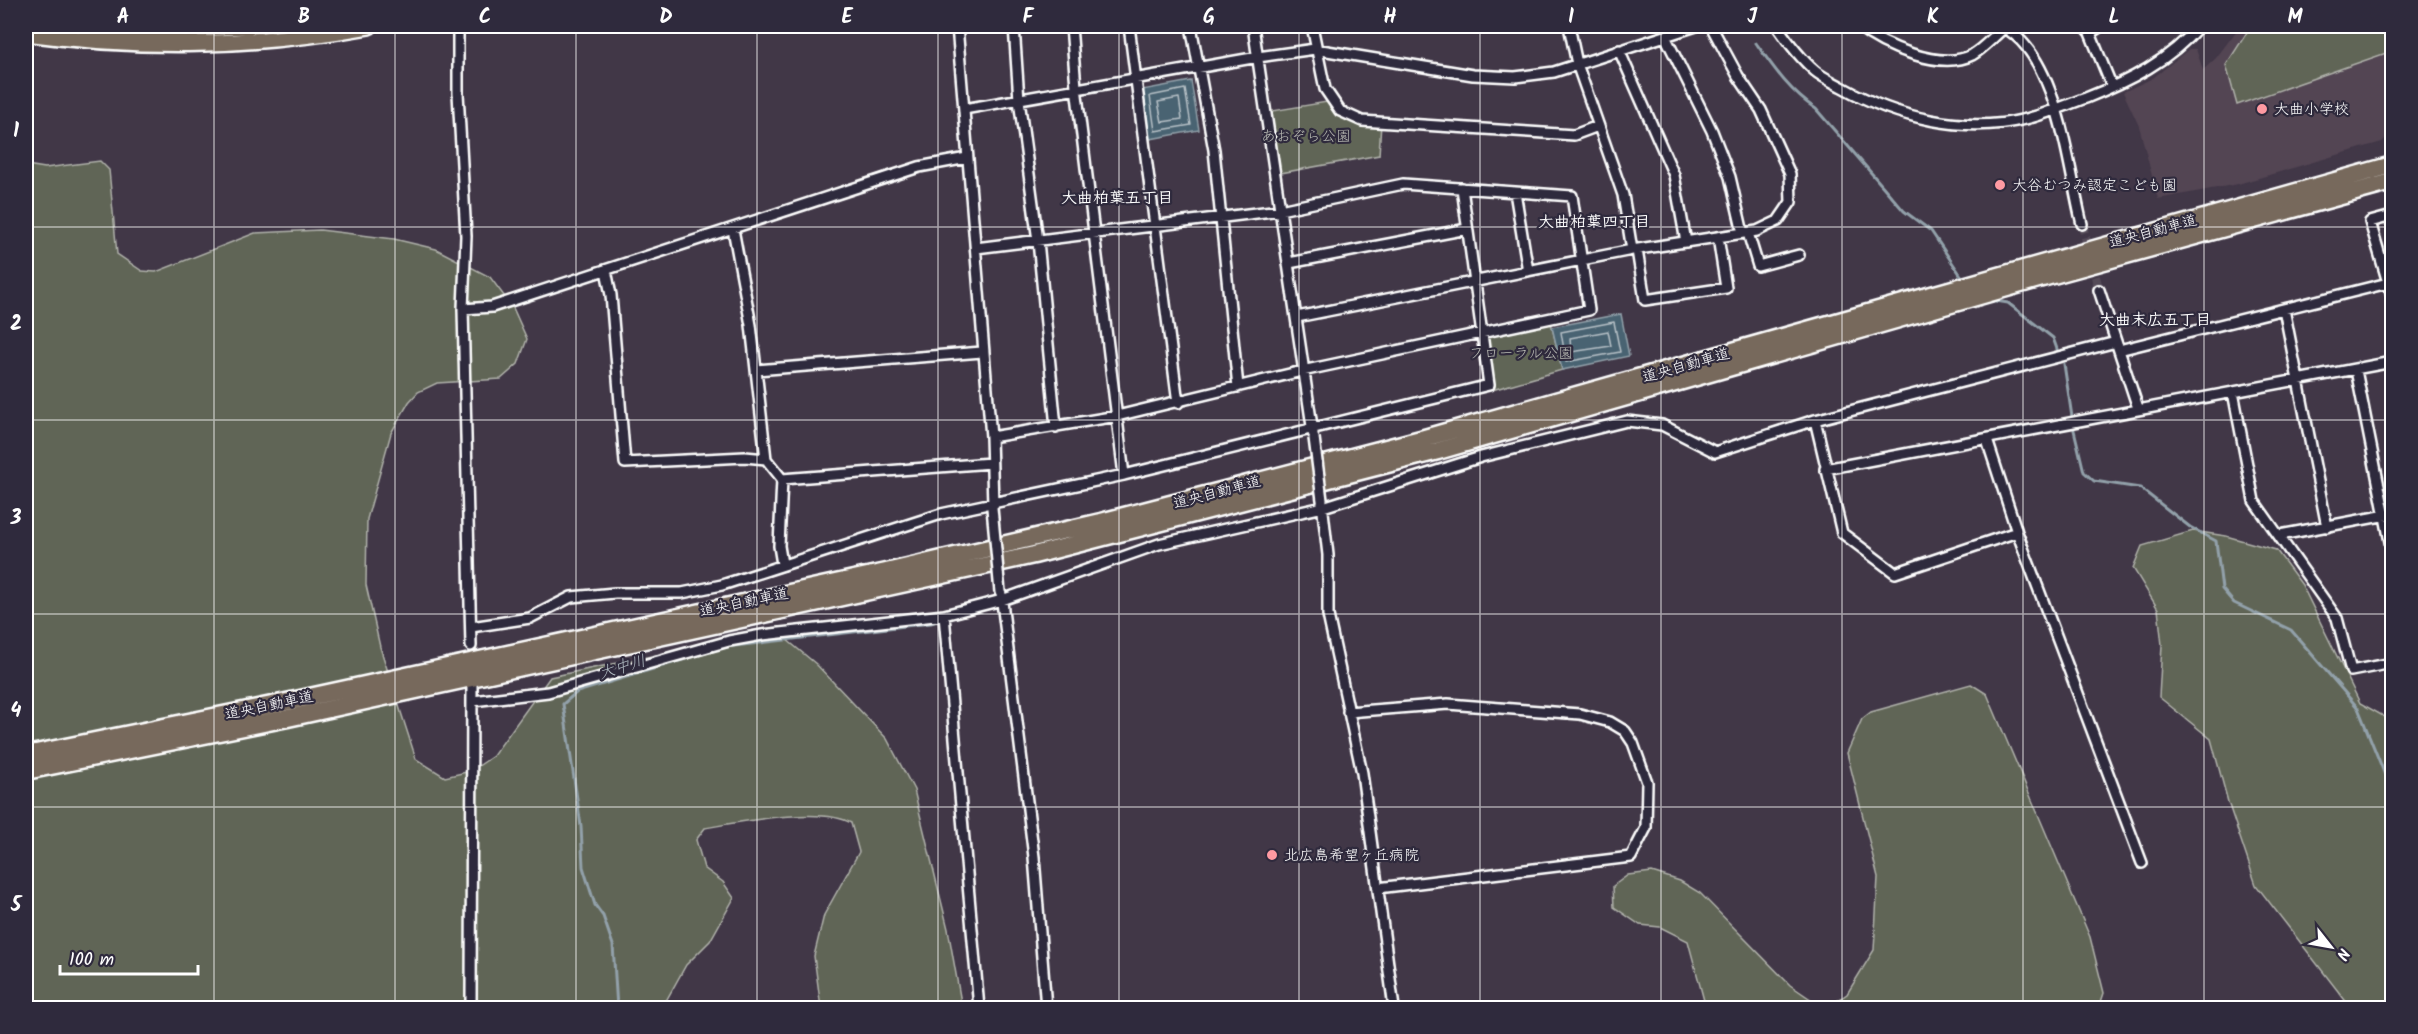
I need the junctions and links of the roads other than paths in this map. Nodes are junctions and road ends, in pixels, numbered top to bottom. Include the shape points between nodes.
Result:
1 (92, 26) edge
2 (250, 26) edge
3 (369, 26) edge
4 (458, 26) edge
5 (957, 26) edge
6 (1014, 26) edge
7 (1071, 26) edge
8 (1129, 26) edge
9 (1191, 26) edge
10 (1253, 26) edge
11 (1312, 26) edge
12 (1569, 26) edge
13 (1696, 26) edge
14 (1711, 26) edge
15 (1777, 26) edge
16 (1858, 26) edge
17 (2003, 26) edge
18 (2101, 26) edge
19 (2199, 26) edge
20 (2087, 29) edge
21 (26, 33) edge
22 (1665, 36) junction
23 (1315, 49) junction
24 (1619, 50) junction
25 (1258, 57) junction
26 (1577, 64) junction
27 (1200, 67) junction
28 (1134, 78) junction
29 (1077, 87) junction
30 (2112, 87) junction
31 (1020, 100) junction
32 (964, 109) junction
33 (2056, 109) junction
34 (1599, 126) junction
35 (967, 158) junction
36 (2392, 165) edge
37 (2392, 182) edge
38 (1462, 189) junction
39 (1515, 192) junction
40 (1280, 210) junction
41 (2392, 216) edge
42 (1221, 218) junction
43 (2082, 224) tunnel mouth
44 (1154, 227) junction
45 (1467, 229) junction
46 (733, 230) junction
47 (1745, 233) junction
48 (1096, 234) junction
49 (1718, 237) junction
50 (1038, 241) junction
51 (1686, 242) junction
52 (976, 248) junction
53 (1635, 250) junction
54 (1799, 255) dead end
55 (1582, 260) junction
56 (1289, 263) junction
57 (606, 270) junction
58 (1528, 271) junction
59 (1475, 282) junction
60 (2388, 283) junction
61 (2099, 290) tunnel mouth
62 (2392, 296) edge
63 (463, 309) junction
64 (2284, 309) junction
65 (1297, 317) junction
66 (1483, 332) junction
67 (2118, 346) junction
68 (982, 352) junction
69 (2392, 362) edge
70 (756, 370) junction
71 (2356, 370) junction
72 (1302, 371) junction
73 (2296, 381) junction
74 (1238, 387) junction
75 (2233, 392) junction
76 (1178, 403) junction
77 (2138, 408) junction
78 (1117, 416) junction
79 (1815, 420) junction
80 (1056, 427) junction
81 (1313, 433) junction
82 (991, 438) junction
83 (1986, 440) junction
84 (766, 459) junction
85 (992, 463) junction
86 (1825, 469) junction
87 (1124, 475) junction
88 (782, 479) junction
89 (993, 504) junction
90 (1323, 504) junction
91 (2389, 515) edge
92 (2327, 527) junction
93 (2017, 532) junction
94 (2280, 535) junction
95 (2392, 552) edge
96 (782, 564) junction
97 (1001, 596) junction
98 (944, 615) junction
99 (471, 627) junction
100 (471, 645) dead end
101 (2392, 663) edge
102 (472, 684) dead end
103 (473, 701) junction
104 (1348, 712) junction
105 (26, 755) edge
106 (26, 771) edge
107 (2142, 863) dead end
108 (1378, 888) junction
109 (471, 1008) edge
110 (979, 1008) edge
111 (1046, 1008) edge
112 (1394, 1008) edge

1 - 2 highway
3 - 21 highway via 259,42 193,44 133,44
4 - 63 street via 466,236
5 - 32 street
6 - 31 street
7 - 29 street
8 - 28 street
9 - 27 street
10 - 25 street
11 - 23 street
12 - 26 street
13 - 22 street
14 - 47 street via 1761,110 1790,174 1791,202 1778,221
15 - 33 street via 1815,72 1892,111 1938,122 1982,124 2025,119
16 - 17 street via 1874,39 1907,53 1952,61 1972,54
17 - 33 street via 2029,48 2044,71
18 - 20 street
19 - 30 street via 2146,72
20 - 30 street
22 - 24 street
22 - 47 street via 1712,131
23 - 25 street
23 - 26 street via 1515,77 1554,72
23 - 34 street via 1325,89 1340,111 1362,121 1574,135
24 - 26 street
24 - 51 street via 1674,175
25 - 27 street
25 - 40 street
26 - 34 street
27 - 28 street
27 - 42 street
28 - 29 street
28 - 44 street
29 - 31 street
29 - 48 street
30 - 33 street
31 - 32 street
31 - 50 street
32 - 35 street
33 - 43 street
34 - 53 street via 1623,195
35 - 46 street via 919,166
35 - 52 street
36 - 105 highway, 道央自動車道 via 1421,440 1101,522 897,570
37 - 106 highway, 道央自動車道 via 1438,451 1045,552
38 - 39 street
38 - 40 street via 1403,184
38 - 45 street
39 - 55 street via 1572,196
39 - 58 street
40 - 42 street
40 - 56 street
41 - 60 street via 2370,222
42 - 44 street
42 - 74 street
44 - 48 street
44 - 76 street
45 - 56 street
45 - 59 street
46 - 57 street
46 - 70 street
47 - 49 street
47 - 54 street via 1758,266
48 - 50 street
48 - 78 street
49 - 51 street
49 - 53 street via 1726,288 1645,300
50 - 52 street
50 - 80 street
51 - 53 street
52 - 68 street
53 - 55 street
55 - 58 street
55 - 66 street via 1589,310
56 - 65 street
57 - 63 street via 492,307
57 - 84 street via 625,463
58 - 59 street
59 - 65 street
59 - 66 street
60 - 62 street
60 - 64 street
61 - 67 street
63 - 99 street
64 - 67 street
64 - 73 street
65 - 72 street
66 - 72 street
66 - 81 street via 1489,385
67 - 77 street
67 - 79 street
68 - 70 street
68 - 82 street
69 - 71 street
70 - 84 street
71 - 73 street
71 - 91 street
72 - 74 street
72 - 81 street
73 - 75 street
73 - 92 street
74 - 76 street
75 - 77 street
75 - 94 street via 2253,501
76 - 78 street
77 - 83 street
78 - 80 street
78 - 87 street
79 - 86 street
79 - 90 street via 1715,452 1662,425 1627,421 1481,457
80 - 82 street
81 - 87 street
81 - 90 street, bridge
82 - 85 street
83 - 86 street
83 - 93 street
84 - 88 street
85 - 88 street
85 - 89 street
86 - 93 street via 1842,533 1895,573
87 - 89 street
88 - 96 street via 778,546
89 - 96 street via 941,514
89 - 97 street, bridge
90 - 97 street via 1169,542
90 - 104 street via 1328,615
91 - 92 street
91 - 95 street
92 - 94 street
93 - 107 street
94 - 101 street via 2337,618 2351,671
96 - 99 street via 722,585 682,593 571,597 530,618
97 - 98 street
97 - 111 street via 1034,857
98 - 103 street via 762,635 548,693
98 - 110 street
99 - 100 street
102 - 103 street
103 - 109 street
104 - 108 street via 1362,773
104 - 108 street via 1448,704 1580,714 1610,722 1625,731 1647,782 1646,828 1631,857
108 - 112 street

